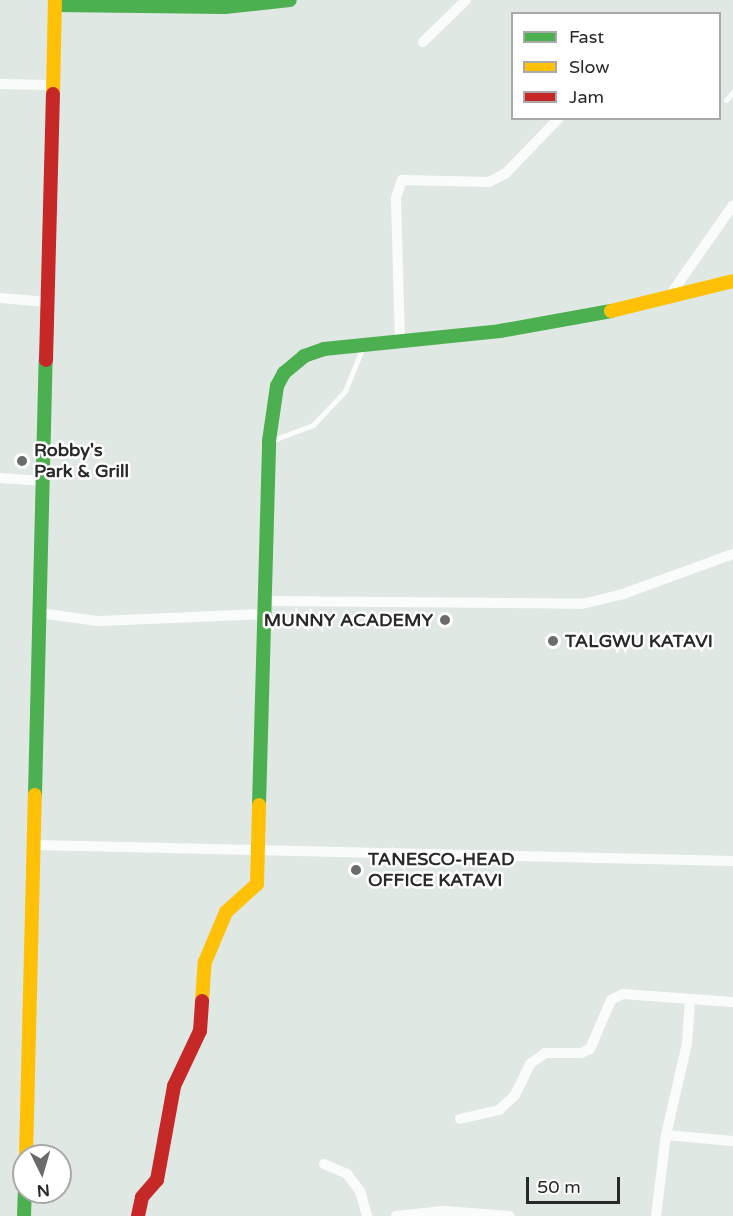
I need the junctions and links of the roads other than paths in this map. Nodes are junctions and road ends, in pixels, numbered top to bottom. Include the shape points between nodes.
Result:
1 (290, 0) edge
2 (466, 0) edge
3 (55, 3) edge
4 (423, 42) dead end
5 (0, 84) edge
6 (52, 85) junction
7 (733, 92) edge
8 (726, 100) dead end
9 (557, 120) edge
10 (733, 205) edge
11 (733, 281) edge
12 (0, 298) edge
13 (667, 299) junction
14 (49, 302) junction
15 (400, 342) junction
16 (364, 345) junction
17 (268, 441) junction
18 (0, 478) edge
19 (44, 481) junction
20 (733, 554) edge
21 (266, 608) junction
22 (40, 613) junction
23 (33, 845) junction
24 (260, 851) junction
25 (733, 861) edge
26 (690, 1001) junction
27 (733, 1002) edge
28 (460, 1119) dead end
29 (666, 1135) junction
30 (733, 1140) edge
31 (26, 1144) edge
32 (324, 1164) dead end
33 (138, 1216) edge
34 (367, 1216) edge
35 (396, 1216) edge
36 (510, 1216) edge
37 (656, 1216) edge

1 - 3 street via 225,7
2 - 4 street
3 - 6 street
5 - 6 street
6 - 14 street
7 - 8 lane
9 - 15 street via 505,174 489,182 402,180 396,198
10 - 13 street
11 - 13 street
12 - 14 street
13 - 15 street via 500,332
14 - 19 street
15 - 16 street
16 - 17 lane via 345,391 313,425
16 - 17 street via 324,349 291,365 277,386
17 - 21 street
18 - 19 street
19 - 22 street
20 - 21 street via 623,594 582,604
21 - 22 street via 98,621
21 - 24 street
22 - 23 street
23 - 24 street
23 - 31 street
24 - 25 street
24 - 33 street via 257,884 226,912 205,962 200,1031 174,1086 157,1180 142,1197
26 - 27 street
26 - 28 street via 623,994 611,1000 590,1049 581,1053 545,1053 530,1064 515,1095 499,1110
26 - 29 street via 687,1043
29 - 30 street
29 - 37 street
32 - 34 street via 347,1174 360,1191
35 - 36 street via 444,1211

